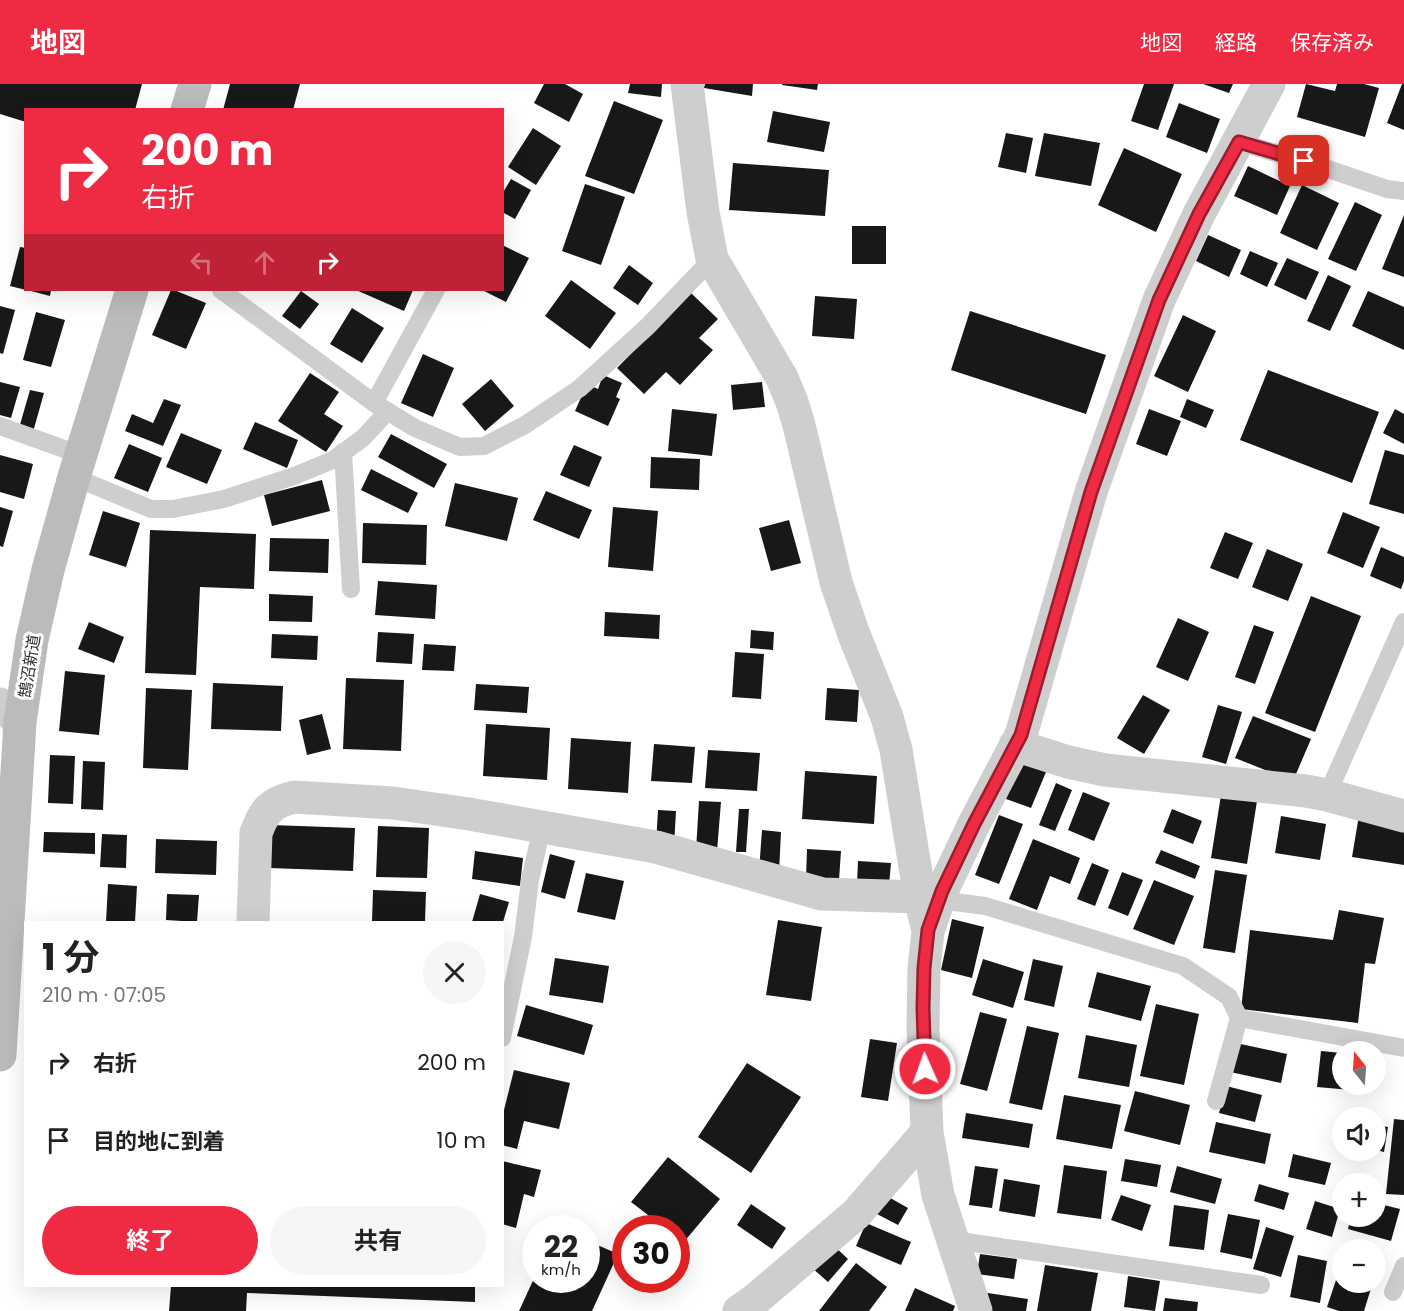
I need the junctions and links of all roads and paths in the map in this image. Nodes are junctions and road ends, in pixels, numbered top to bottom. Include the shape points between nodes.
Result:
1 (195, 84) edge
2 (687, 84) edge
3 (1269, 84) edge
4 (188, 108) edge
5 (1239, 142) junction
6 (1404, 191) edge
7 (712, 258) junction
8 (132, 291) edge
9 (222, 291) edge
10 (436, 291) edge
11 (381, 407) junction
12 (0, 426) edge
13 (343, 452) junction
14 (78, 466) junction
15 (351, 588) dead end
16 (1404, 622) edge
17 (10, 713) edge
18 (1015, 746) junction
19 (1327, 795) junction
20 (1404, 816) edge
21 (542, 827) junction
22 (929, 898) junction
23 (253, 921) edge
24 (16, 931) edge
25 (1239, 1018) junction
26 (504, 1028) edge
27 (1404, 1048) edge
28 (0, 1055) edge
29 (1216, 1101) dead end
30 (927, 1132) junction
31 (953, 1240) junction
32 (1404, 1266) edge
33 (1261, 1285) dead end
34 (1393, 1292) dead end
35 (749, 1307) edge
36 (976, 1311) edge

1 - 4 street
2 - 7 street
3 - 5 street
5 - 6 lane
5 - 18 street via 1199,214 1159,300 1091,492
7 - 11 lane via 648,326 580,388 525,425 484,446 460,447 415,428
7 - 22 street via 792,402 836,582 887,717
8 - 14 street, 鵠沼新道
9 - 11 lane
10 - 11 lane
11 - 13 lane via 363,438
12 - 14 lane
13 - 14 lane via 294,476 224,499 173,509 151,508
13 - 15 lane
14 - 17 street, 鵠沼新道
16 - 19 lane
17 - 24 street, 鵠沼新道
18 - 19 street via 1105,770
18 - 22 street via 942,891
19 - 20 street
21 - 22 street via 656,847 822,894
21 - 23 street via 393,803 294,797 281,800 267,809 256,833
21 - 26 lane
22 - 25 lane via 985,906 1183,966 1229,997
22 - 30 street via 923,1027
24 - 28 street, 鵠沼新道
25 - 27 lane
25 - 29 lane
30 - 31 street via 938,1195
30 - 35 street via 856,1214
31 - 33 lane
31 - 36 street
32 - 34 lane

